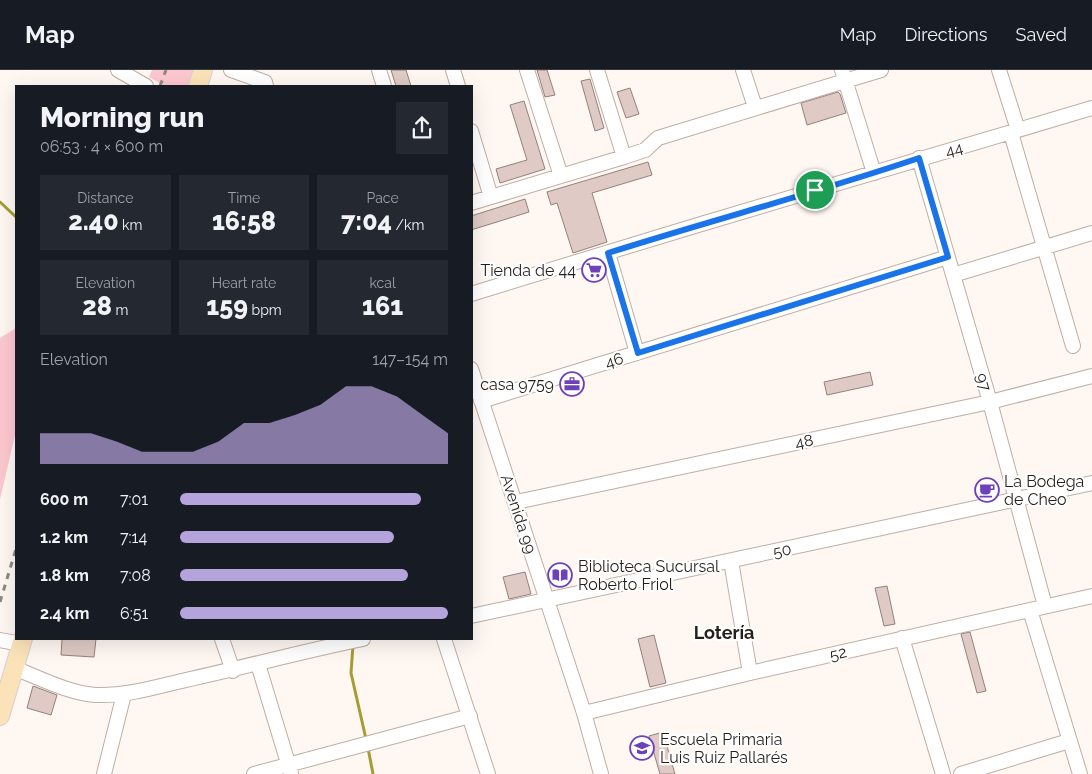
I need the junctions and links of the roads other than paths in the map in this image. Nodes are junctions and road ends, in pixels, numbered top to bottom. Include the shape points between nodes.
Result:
1 (118, 70) edge
2 (203, 70) edge
3 (231, 70) edge
4 (379, 70) edge
5 (453, 70) edge
6 (527, 70) edge
7 (597, 70) edge
8 (743, 70) edge
9 (881, 70) edge
10 (1000, 70) edge
11 (844, 75) edge
12 (144, 85) edge
13 (198, 85) edge
14 (266, 85) edge
15 (384, 85) edge
16 (458, 85) edge
17 (755, 107) junction
18 (1091, 111) edge
19 (1015, 132) junction
20 (473, 138) edge
21 (624, 157) junction
22 (919, 158) junction
23 (874, 173) junction
24 (561, 176) junction
25 (491, 197) junction
26 (473, 202) edge
27 (1092, 234) edge
28 (1044, 248) junction
29 (608, 253) junction
30 (948, 257) junction
31 (953, 275) junction
32 (473, 293) edge
33 (1073, 346) dead end
34 (638, 353) junction
35 (473, 375) edge
36 (1092, 376) edge
37 (481, 401) junction
38 (990, 402) junction
39 (1092, 483) edge
40 (1017, 500) junction
41 (516, 502) junction
42 (731, 561) junction
43 (1092, 596) edge
44 (547, 600) junction
45 (1045, 606) junction
46 (1030, 610) junction
47 (473, 616) edge
48 (902, 638) junction
49 (0, 640) edge
50 (222, 640) edge
51 (357, 640) edge
52 (444, 640) edge
53 (22, 641) edge
54 (332, 642) edge
55 (258, 664) junction
56 (14, 668) junction
57 (233, 670) junction
58 (750, 672) junction
59 (124, 694) junction
60 (584, 713) junction
61 (0, 716) edge
62 (470, 716) junction
63 (1069, 741) junction
64 (290, 769) edge
65 (108, 773) edge
66 (254, 774) edge
67 (488, 774) edge
68 (601, 774) edge
69 (942, 774) edge
70 (961, 774) edge
71 (1080, 774) edge

1 - 12 street
2 - 13 main road
3 - 14 street
4 - 15 street
5 - 16 street
6 - 24 street
7 - 21 street
8 - 17 street
9 - 11 street
10 - 19 street
11 - 17 street
11 - 23 street
17 - 21 street via 658,138 645,150
18 - 19 street, 44
19 - 22 street, 44
19 - 28 street
20 - 25 street
21 - 24 street
22 - 23 street, 44
22 - 30 street, 97
23 - 29 street, 44
24 - 25 street
25 - 26 street
27 - 28 street
28 - 31 street
28 - 33 street
29 - 32 street, 44
29 - 34 street
30 - 31 street, 97
30 - 34 street, 46
31 - 38 street, 97
34 - 37 street, 46
35 - 37 street, Avenida 99
36 - 38 street, 48
37 - 41 street, Avenida 99
38 - 40 street, 97
38 - 41 street, 48
39 - 40 street, 50
40 - 42 street, 50
40 - 45 street, 97
41 - 44 street, Avenida 99
42 - 44 street, 50
42 - 58 street
43 - 45 street, 52
44 - 47 street, 50
44 - 60 street, Avenida 99
45 - 46 street, 52
46 - 48 street, 52
46 - 63 street
48 - 58 street, 52
48 - 69 street
49 - 53 street
50 - 57 street
51 - 54 street
52 - 62 street
53 - 56 main road
54 - 55 street
55 - 57 street
55 - 64 street
56 - 59 street via 67,689 94,695
56 - 61 main road
57 - 59 street
58 - 60 street, 52
59 - 65 street
60 - 68 street, Avenida 99
62 - 64 street
62 - 67 street
63 - 70 street
63 - 71 street
64 - 66 street

